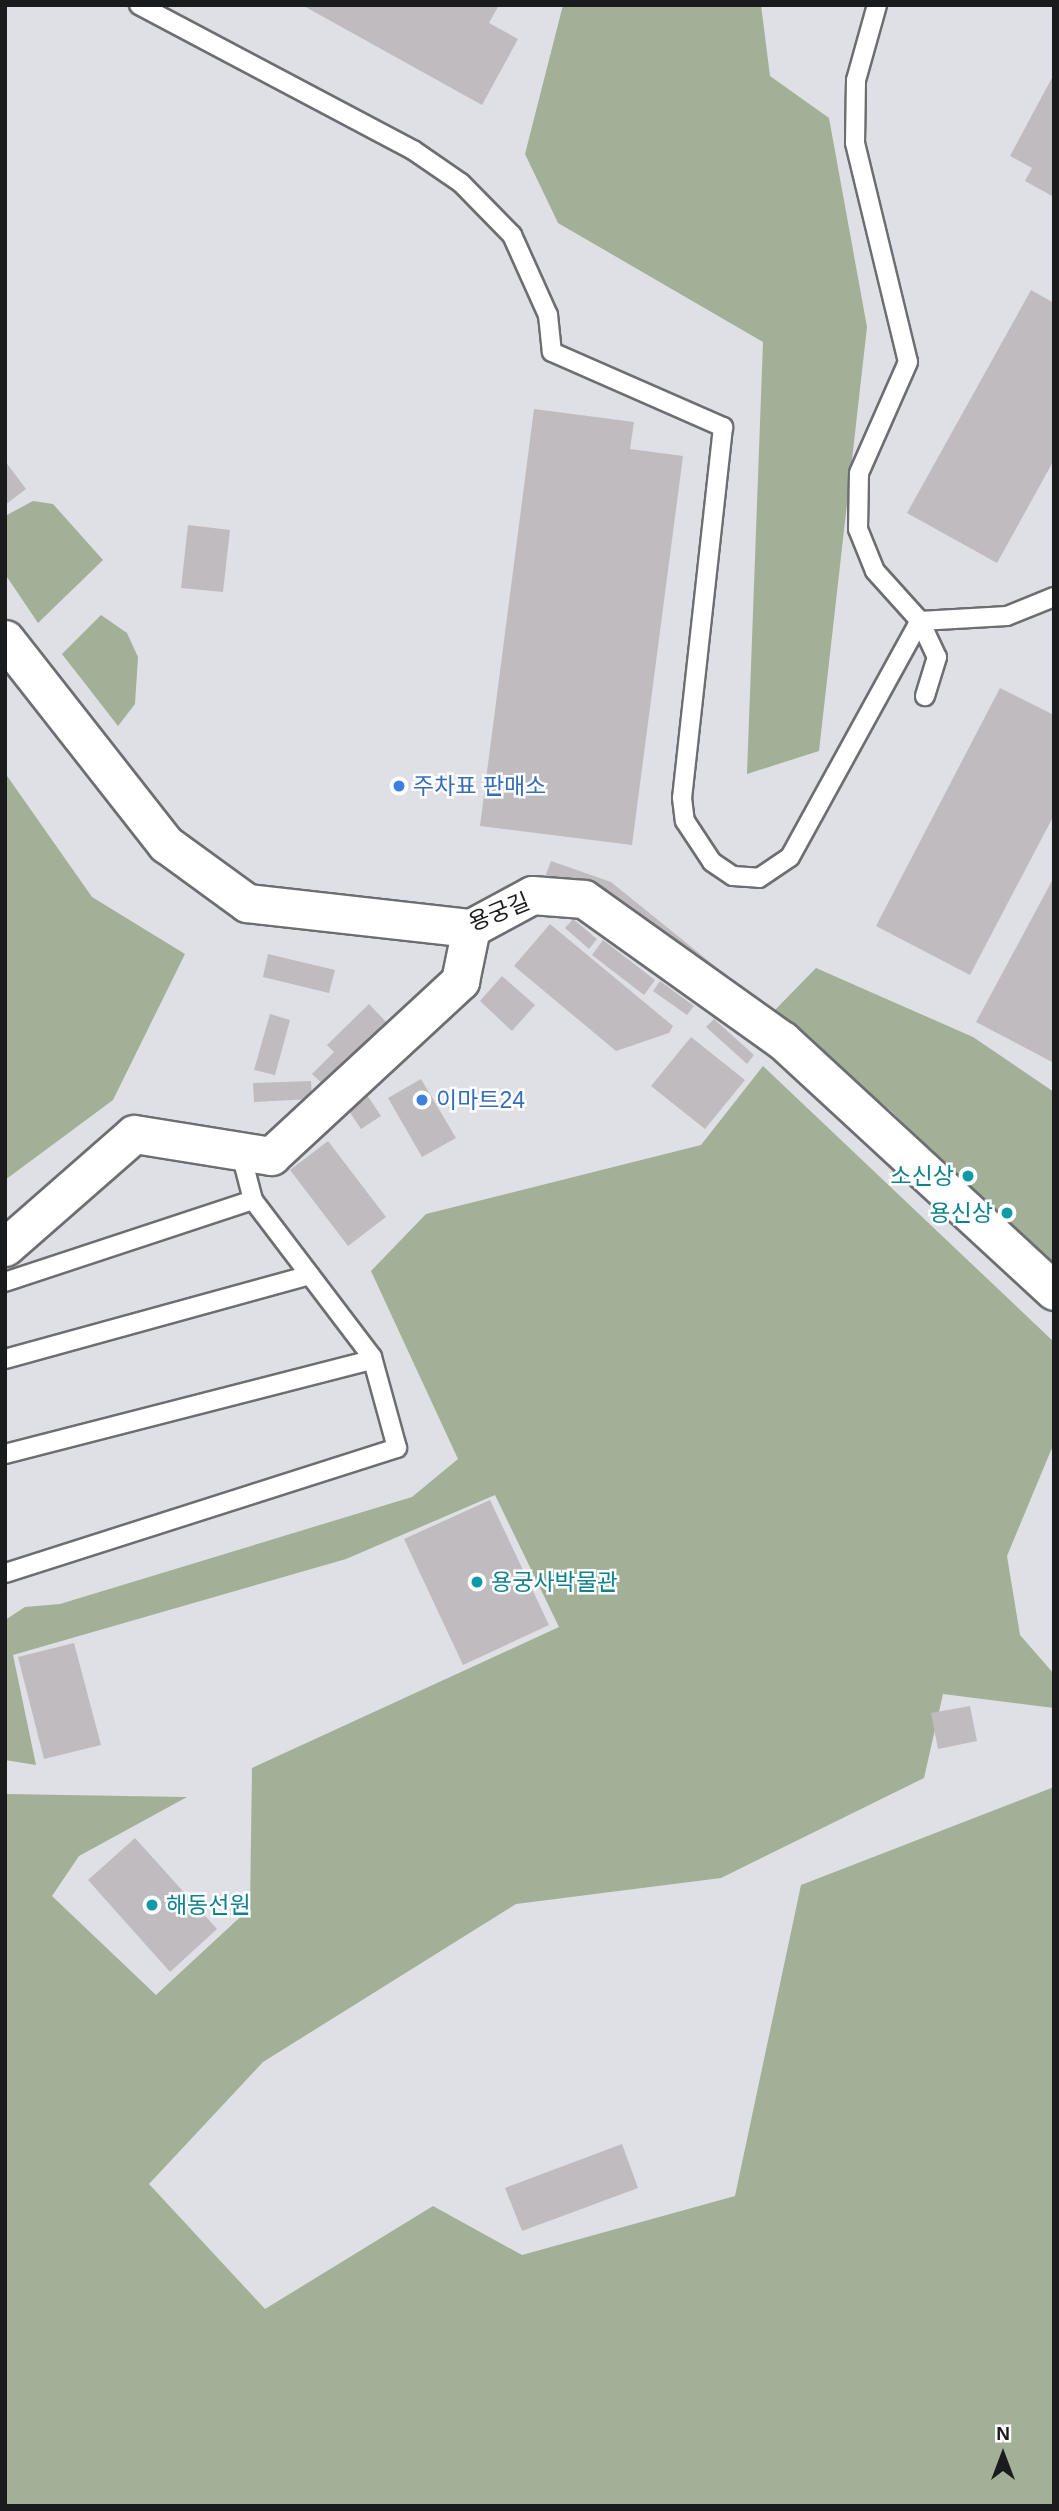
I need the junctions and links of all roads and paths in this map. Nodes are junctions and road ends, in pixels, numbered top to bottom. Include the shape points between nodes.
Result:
1 (139, 5) edge
2 (877, 5) edge
3 (1054, 597) edge
4 (920, 621) junction
5 (10, 652) edge
6 (925, 696) dead end
7 (471, 928) junction
8 (240, 1150) junction
9 (253, 1200) junction
10 (5, 1247) edge
11 (310, 1275) junction
12 (5, 1282) edge
13 (1054, 1291) edge
14 (5, 1359) edge
15 (366, 1361) dead end
16 (5, 1454) edge
17 (5, 1573) edge

1 - 4 lane via 413,150 451,177 512,235 548,316 552,352 723,427 682,798 685,821 712,862 733,876 759,878 790,857
2 - 4 lane via 856,80 855,143 908,362 859,473 856,500 858,528 875,570
3 - 4 lane via 1007,616
4 - 6 lane via 937,657
5 - 7 street, 용궁길 via 166,844 247,903
7 - 8 street via 460,981 271,1156
7 - 13 street, 용궁길 via 532,895 584,899 782,1040
8 - 9 lane
8 - 10 street via 134,1134
9 - 11 lane
9 - 12 lane
11 - 14 lane
11 - 17 lane via 372,1357 397,1448
15 - 16 lane

